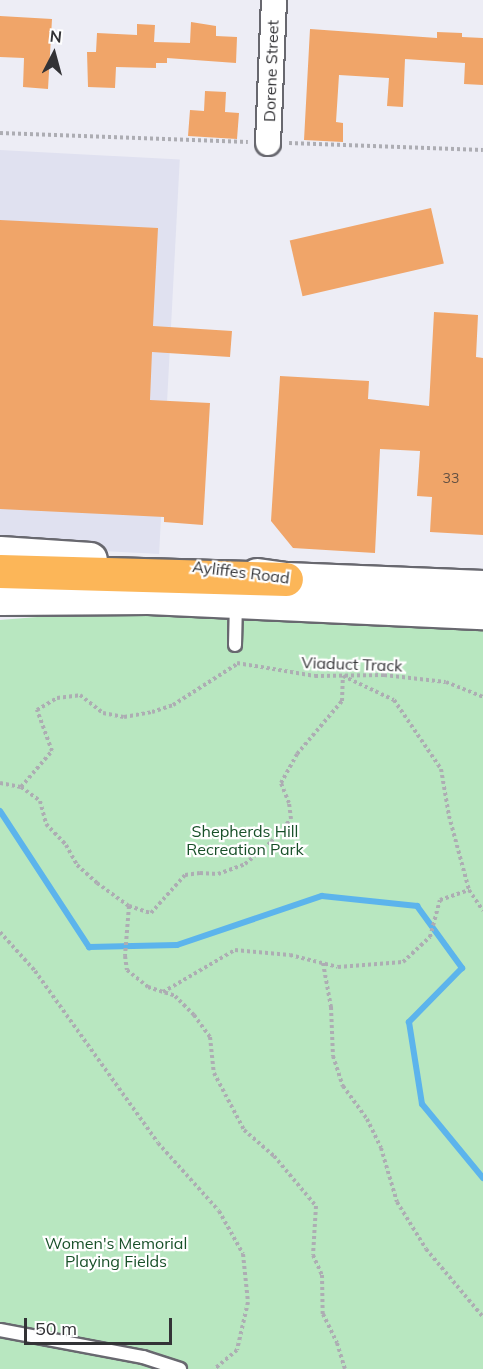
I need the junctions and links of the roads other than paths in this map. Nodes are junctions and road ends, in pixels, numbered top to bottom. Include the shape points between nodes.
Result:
1 (274, 0) edge
2 (268, 143) road end
3 (0, 553) edge
4 (0, 571) edge
5 (286, 579) junction
6 (483, 587) edge
7 (0, 598) edge
8 (236, 601) junction
9 (483, 612) edge
10 (235, 645) road end
11 (0, 1330) edge
12 (180, 1369) edge

1 - 2 street, Dorene Street
3 - 5 main road, Ayliffes Road via 191,566
4 - 5 highway
5 - 6 main road, Ayliffes Road
7 - 8 main road, Ayliffes Road
8 - 9 main road, Ayliffes Road
8 - 10 lane
11 - 12 lane via 143,1357

